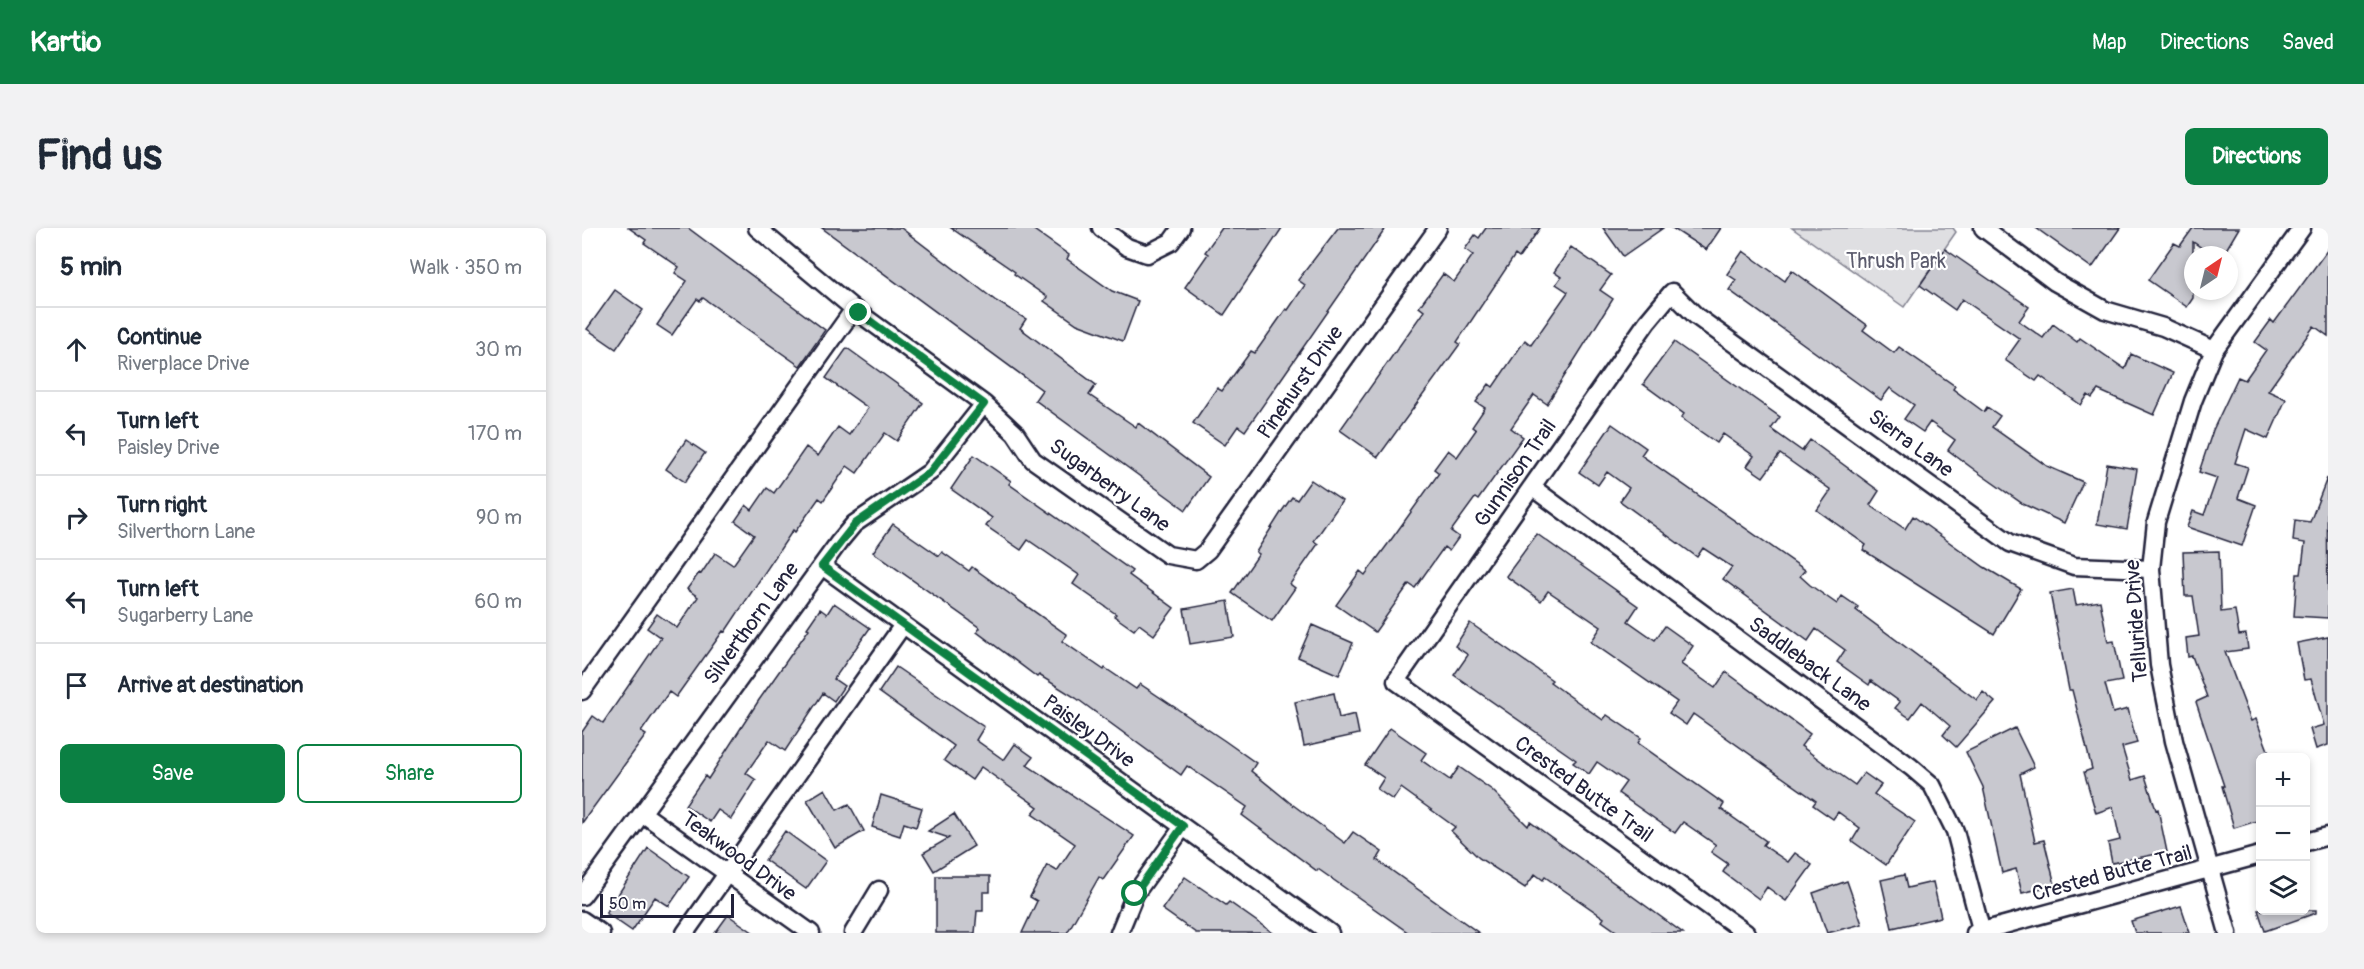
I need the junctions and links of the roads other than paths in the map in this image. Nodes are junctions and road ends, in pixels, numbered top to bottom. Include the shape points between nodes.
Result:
1 (757, 228) edge
2 (1101, 228) edge
3 (1180, 228) edge
4 (1438, 228) edge
5 (1983, 228) edge
6 (2302, 228) edge
7 (2000, 234) edge
8 (1672, 292) joint
9 (854, 309) junction
10 (2214, 350) junction
11 (984, 404) junction
12 (1533, 488) junction
13 (1196, 560) joint
14 (822, 566) junction
15 (2151, 569) junction
16 (903, 625) junction
17 (1396, 681) joint
18 (582, 691) edge
19 (642, 813) junction
20 (1183, 826) junction
21 (2328, 836) edge
22 (2310, 841) edge
23 (2256, 856) edge
24 (2210, 870) junction
25 (724, 874) junction
26 (879, 890) dead end
27 (582, 896) edge
28 (582, 920) edge
29 (1979, 932) edge
30 (601, 933) edge
31 (685, 933) edge
32 (810, 933) edge
33 (853, 933) edge
34 (1119, 933) edge
35 (1330, 933) edge
36 (1746, 933) edge
37 (2228, 933) edge

1 - 9 street, Sugarberry Lane
2 - 3 street via 1127,248 1147,254 1171,242
4 - 13 street, Pinehurst Drive via 1208,550
5 - 7 street
6 - 10 street, Telluride Drive
7 - 10 street via 2055,282 2105,310 2163,327
8 - 12 street, Gunnison Trail via 1647,322
8 - 15 street, Sierra Lane via 1696,316 2010,543 2074,566
9 - 11 street, Sugarberry Lane
9 - 18 street
10 - 15 street, Telluride Drive via 2193,401 2156,522
11 - 13 street, Sugarberry Lane via 1015,433 1033,460 1168,555
11 - 14 street, Silverthorn Lane via 930,472 855,524
12 - 17 street, Gunnison Trail
12 - 29 street, Saddleback Lane via 1932,785 1955,831
14 - 16 street, Paisley Drive
14 - 19 street, Silverthorn Lane
15 - 24 street, Telluride Drive via 2159,665 2174,741
16 - 20 street, Paisley Drive
16 - 25 street
17 - 36 street, Crested Butte Trail
19 - 25 street, Teakwood Drive
19 - 27 street, Silverthorn Lane
20 - 34 street via 1135,894
20 - 35 street, Paisley Drive
21 - 22 street
23 - 24 street, Crested Butte Trail
24 - 29 street, Crested Butte Trail
24 - 37 street, Telluride Drive
25 - 31 street
25 - 32 street, Teakwood Drive
26 - 33 street
28 - 30 street

